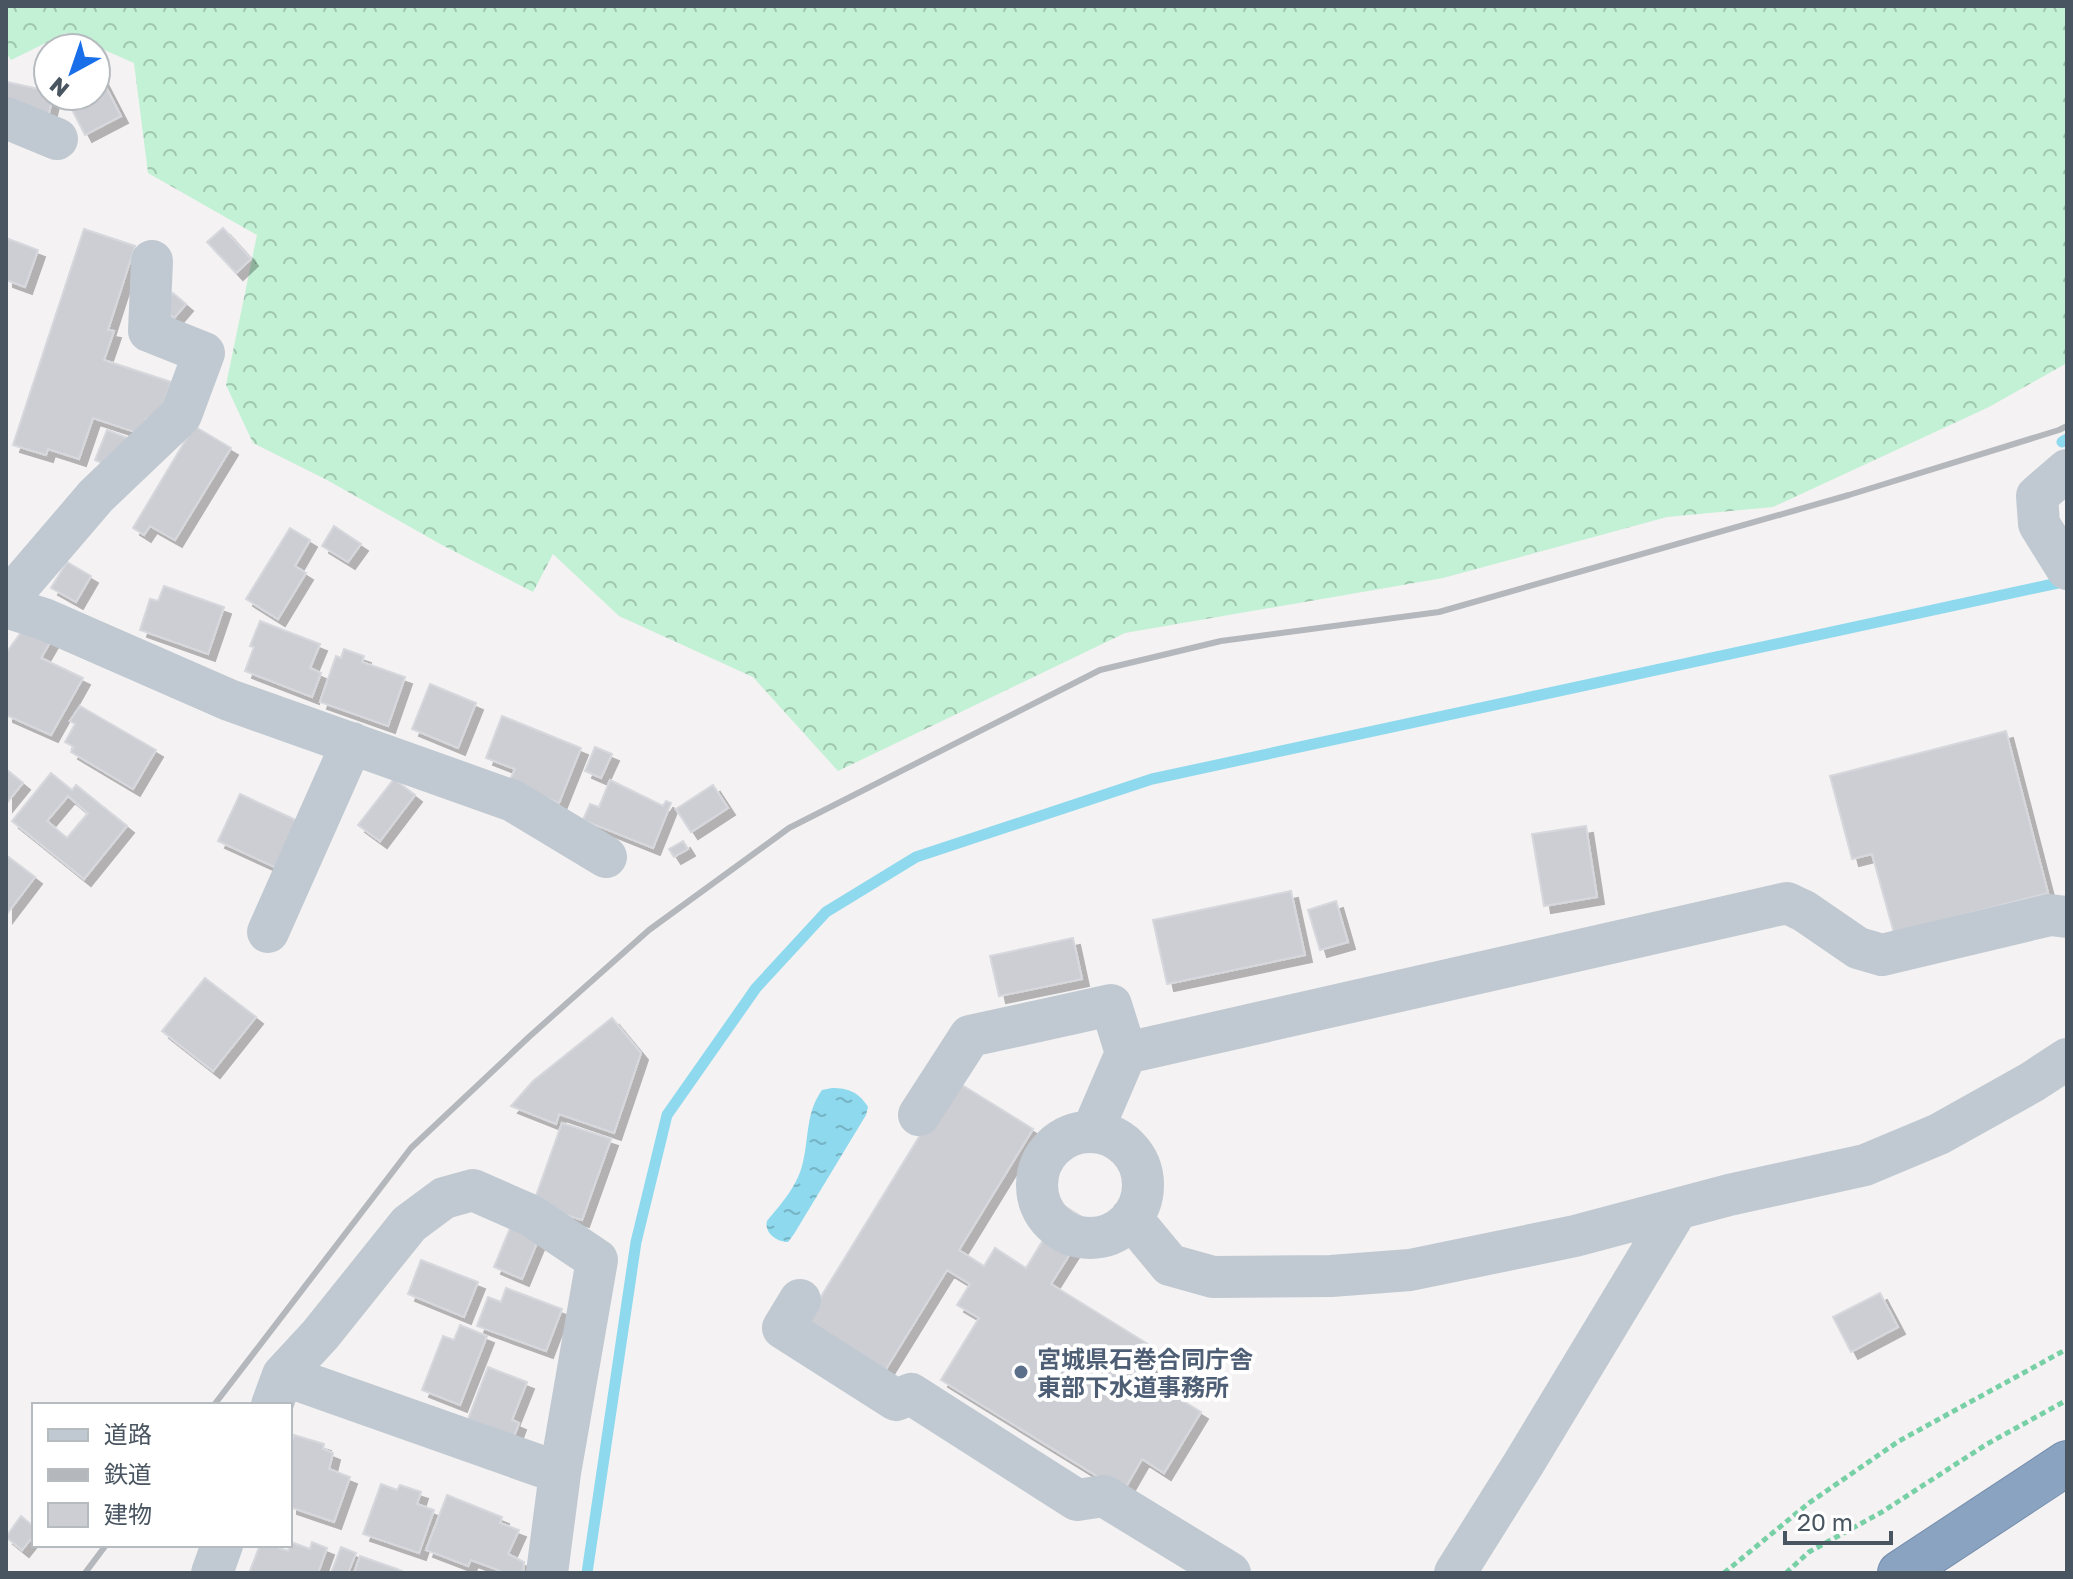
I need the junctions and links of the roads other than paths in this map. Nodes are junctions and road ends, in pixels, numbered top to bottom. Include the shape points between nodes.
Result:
1 (6, 118) edge
2 (57, 139) dead end
3 (152, 261) dead end
4 (2067, 470) edge
5 (2062, 561) edge
6 (6, 604) edge
7 (352, 743) junction
8 (606, 857) dead end
9 (2067, 917) edge
10 (268, 932) dead end
11 (1126, 1053) junction
12 (2067, 1059) edge
13 (919, 1115) dead end
14 (1092, 1132) junction
15 (1676, 1211) junction
16 (1131, 1218) junction
17 (800, 1300) dead end
18 (277, 1390) edge
19 (2067, 1463) edge
20 (560, 1473) junction
21 (221, 1547) edge
22 (212, 1573) edge
23 (547, 1573) edge
24 (1230, 1573) edge
25 (1455, 1573) edge
26 (1900, 1573) edge

1 - 2 street
3 - 6 street via 149,331 204,353 181,415 96,496
4 - 5 street via 2037,496 2039,524
6 - 7 street via 229,700
7 - 8 street via 513,801
7 - 10 street
9 - 11 street via 2050,915 1882,955 1858,948 1787,903
11 - 13 street via 1111,1005 970,1036
11 - 14 street
12 - 15 street via 1939,1134 1865,1165
14 - 16 street via 1116,1138 1138,1162 1142,1195
14 - 16 street via 1067,1136 1043,1159 1037,1175 1042,1208 1064,1231 1080,1237 1113,1233
15 - 16 street via 1410,1270 1331,1276 1213,1277 1170,1265
15 - 25 street
17 - 24 street via 783,1328 896,1400 911,1394 1077,1500 1104,1496
18 - 20 street
18 - 20 street via 409,1224 444,1198 473,1190 530,1215 597,1260
19 - 26 highway
20 - 23 street
21 - 22 street

